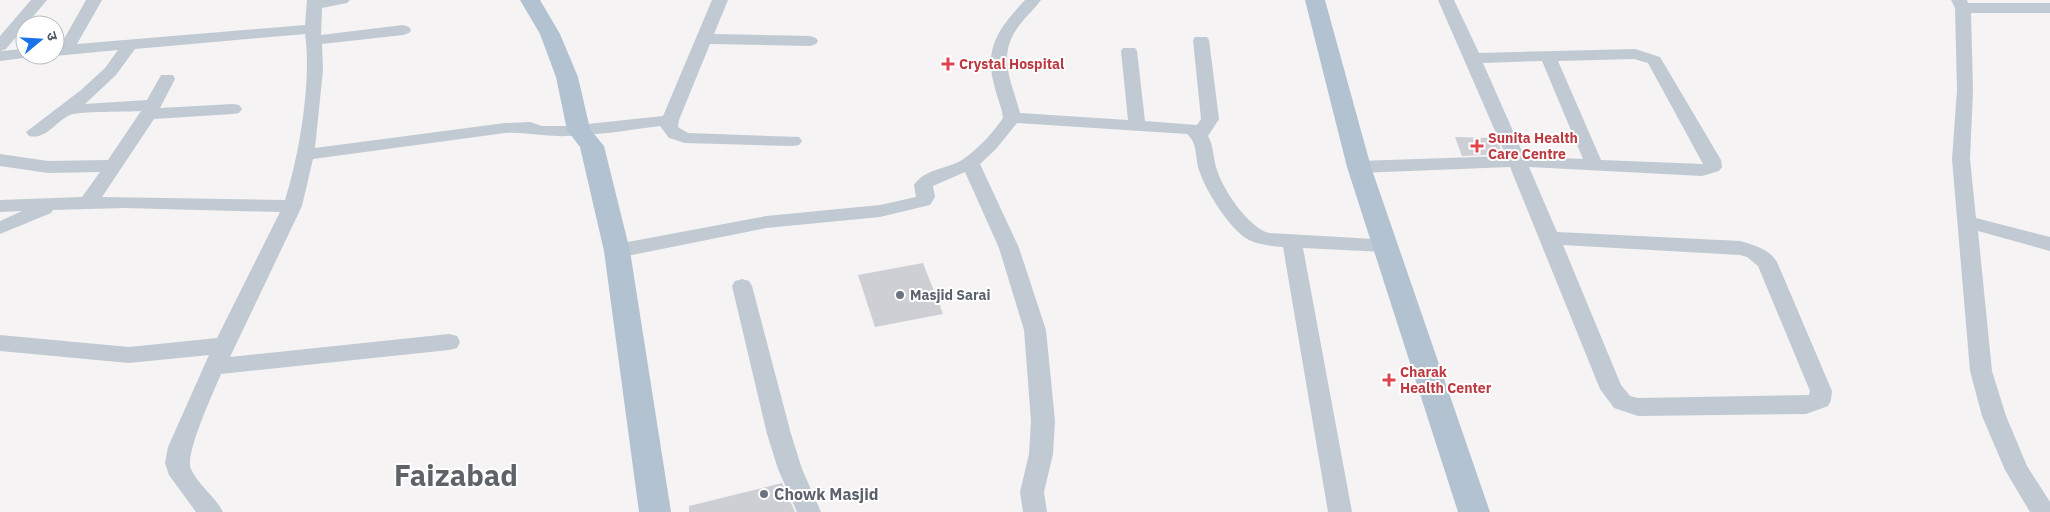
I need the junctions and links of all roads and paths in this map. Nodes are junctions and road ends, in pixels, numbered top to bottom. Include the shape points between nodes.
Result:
1 (39, 0) edge
2 (94, 0) edge
3 (342, 0) edge
4 (530, 0) edge
5 (548, 0) edge
6 (720, 0) edge
7 (1033, 0) edge
8 (1315, 0) edge
9 (1446, 0) edge
10 (315, 2) edge
11 (1961, 4) edge
12 (2050, 8) edge
13 (403, 30) dead end
14 (313, 35) junction
15 (704, 39) junction
16 (1201, 40) dead end
17 (810, 41) dead end
18 (65, 44) edge
19 (130, 44) junction
20 (0, 46) edge
21 (65, 50) edge
22 (1129, 51) dead end
23 (15, 55) edge
24 (0, 56) edge
25 (1548, 57) junction
26 (1472, 58) junction
27 (167, 79) dead end
28 (151, 109) junction
29 (233, 109) dead end
30 (67, 110) junction
31 (1012, 118) junction
32 (670, 120) junction
33 (1137, 125) junction
34 (35, 132) dead end
35 (589, 134) junction
36 (1200, 134) junction
37 (793, 141) dead end
38 (306, 155) junction
39 (0, 160) edge
40 (1517, 161) junction
41 (970, 163) junction
42 (1594, 164) junction
43 (114, 166) junction
44 (1359, 167) junction
45 (88, 203) junction
46 (54, 204) junction
47 (0, 206) edge
48 (292, 206) junction
49 (1967, 222) junction
50 (0, 228) edge
51 (1550, 238) junction
52 (1292, 241) junction
53 (1384, 244) junction
54 (2050, 244) edge
55 (617, 252) junction
56 (742, 286) dead end
57 (0, 342) edge
58 (449, 342) dead end
59 (225, 345) junction
60 (214, 367) junction
61 (211, 512) edge
62 (655, 512) edge
63 (809, 512) edge
64 (1035, 512) edge
65 (1340, 512) edge
66 (1474, 512) edge
67 (2043, 512) edge

1 - 20 street
2 - 18 street
3 - 10 street
4 - 35 main road via 550,34
5 - 35 main road via 577,53 590,95
6 - 15 street
7 - 31 street via 1013,22 1000,43 998,54 999,72
8 - 44 main road
9 - 26 street
10 - 14 street
11 - 12 street
11 - 49 street via 1965,90 1961,159
13 - 14 street
14 - 19 street
14 - 38 street via 316,70
15 - 17 street
15 - 32 street
16 - 36 street via 1210,119
19 - 21 street
19 - 30 street via 111,72
22 - 33 street
23 - 24 street
25 - 26 street
25 - 42 street
25 - 42 street via 1636,54 1654,60 1712,160 1713,167 1702,170
26 - 40 street
27 - 28 street
28 - 29 street
28 - 30 street
28 - 43 street
30 - 34 street
31 - 33 street
31 - 41 street
32 - 35 street
32 - 37 street via 669,128 685,138
33 - 36 street via 1182,127
35 - 38 street via 530,127 505,128
35 - 55 main road
36 - 52 street via 1211,180 1248,231 1259,238
38 - 48 street
39 - 43 street via 48,167
40 - 42 street
40 - 44 street
40 - 51 street
41 - 55 street via 928,180 923,185 926,197 914,204 880,211 758,223
41 - 64 street via 1009,248 1035,330 1043,421 1041,454 1032,492
43 - 45 street
44 - 53 main road
45 - 46 street
45 - 48 street
46 - 47 street
46 - 50 street
48 - 59 street
49 - 54 street
49 - 67 street via 1981,371 1994,416 2017,470
51 - 51 street via 1611,389 1622,402 1638,407 1806,406 1820,400 1822,391 1767,262 1754,252 1740,248
52 - 53 street
52 - 65 street
53 - 66 main road
55 - 62 main road
56 - 63 street via 779,434
57 - 59 street via 129,355
58 - 60 street
59 - 60 street
60 - 61 street via 180,447 177,463 181,475

